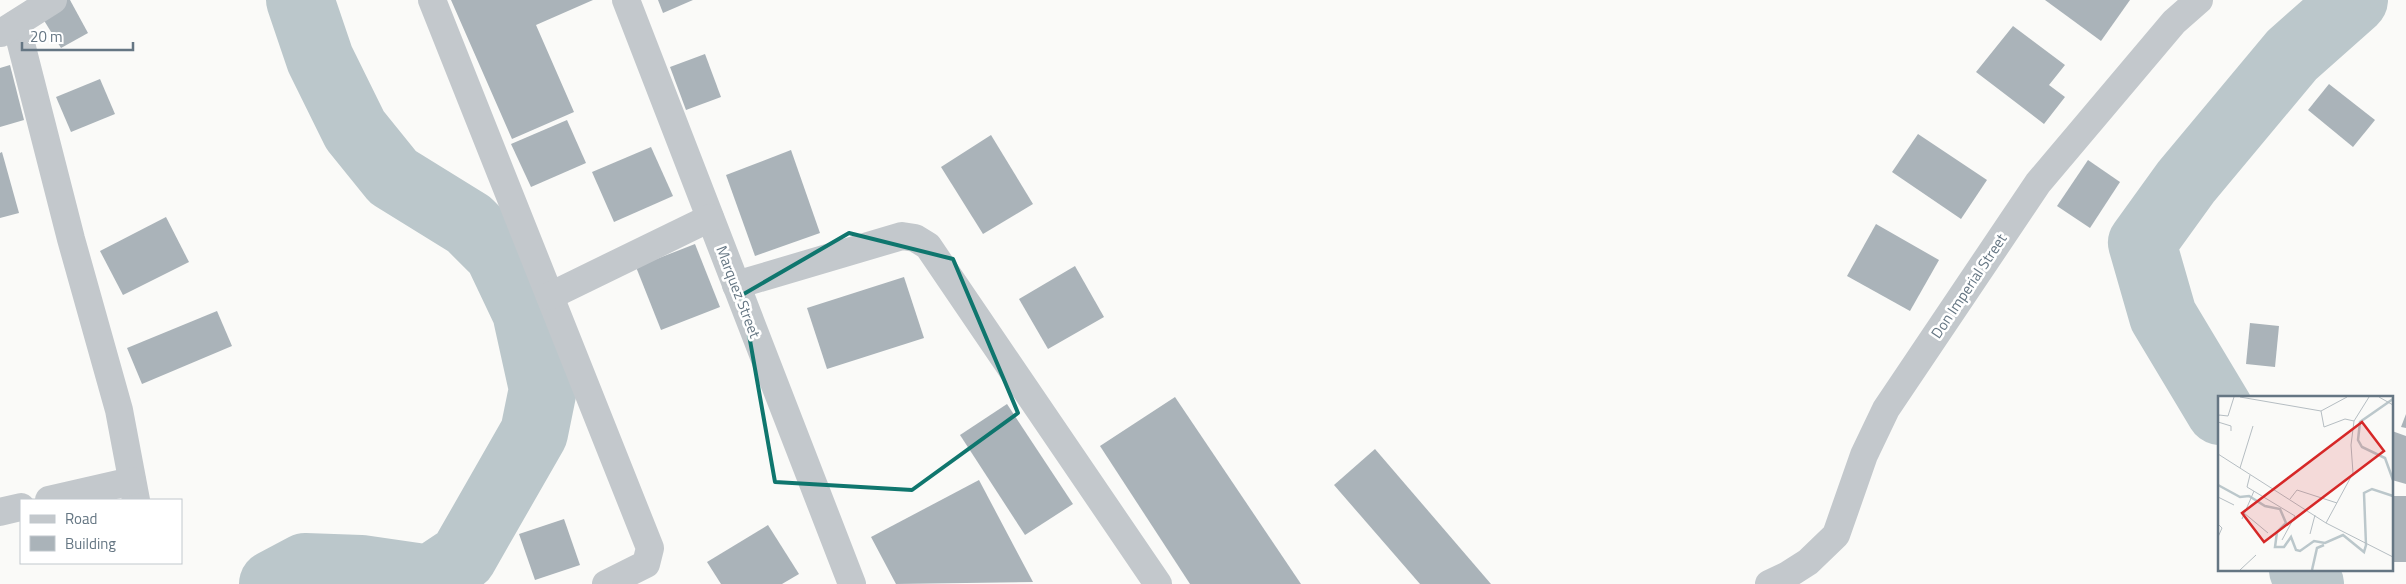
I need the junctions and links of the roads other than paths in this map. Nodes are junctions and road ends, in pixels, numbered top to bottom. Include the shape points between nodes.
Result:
1 (54, 0) edge
2 (432, 0) edge
3 (626, 0) edge
4 (2199, 0) edge
5 (8, 29) edge
6 (710, 218) junction
7 (736, 285) junction
8 (550, 296) junction
9 (134, 491) edge
10 (58, 499) edge
11 (20, 507) edge
12 (0, 512) edge
13 (606, 584) edge
14 (852, 584) edge
15 (1158, 584) edge
16 (1769, 584) edge

1 - 5 street
2 - 8 street
3 - 6 street, Marquez Street
4 - 16 street, Don Imperial Street via 2174,22 2038,183 1886,408 1864,455 1836,535 1808,562
5 - 9 street via 119,410
6 - 7 street, Marquez Street
6 - 8 street
7 - 14 street, Marquez Street
7 - 15 street via 902,236 915,238 928,246
8 - 13 street via 650,548 646,564
9 - 10 street
11 - 12 street

